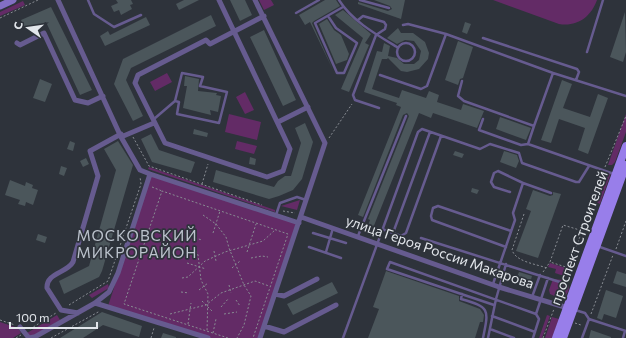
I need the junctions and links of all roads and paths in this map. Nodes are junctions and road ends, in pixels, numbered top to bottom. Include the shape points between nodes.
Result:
1 (13, 0) edge
2 (38, 0) edge
3 (58, 0) edge
4 (88, 0) edge
5 (219, 0) edge
6 (255, 0) edge
7 (319, 0) edge
8 (339, 0) edge
9 (360, 0) edge
10 (603, 0) edge
11 (0, 6) edge
12 (343, 7) junction
13 (389, 8) dead end
14 (296, 13) dead end
15 (141, 15) dead end
16 (264, 16) junction
17 (328, 16) junction
18 (0, 18) edge
19 (358, 20) junction
20 (403, 25) dead end
21 (235, 32) junction
22 (446, 34) junction
23 (376, 35) junction
24 (483, 38) dead end
25 (17, 43) dead end
26 (397, 47) junction
27 (587, 52) dead end
28 (553, 73) junction
29 (380, 75) dead end
30 (576, 80) junction
31 (462, 81) dead end
32 (103, 96) junction
33 (626, 96) edge
34 (355, 100) junction
35 (175, 101) junction
36 (308, 107) junction
37 (379, 108) dead end
38 (406, 116) dead end
39 (626, 116) edge
40 (482, 119) dead end
41 (154, 121) junction
42 (278, 122) junction
43 (534, 126) junction
44 (430, 132) junction
45 (131, 133) junction
46 (121, 136) junction
47 (441, 136) junction
48 (325, 143) junction
49 (528, 144) junction
50 (626, 146) edge
51 (210, 159) junction
52 (626, 165) edge
53 (589, 166) junction
54 (140, 170) junction
55 (604, 171) junction
56 (150, 174) junction
57 (616, 175) junction
58 (523, 183) junction
59 (202, 184) junction
60 (146, 185) junction
61 (162, 191) junction
62 (510, 192) dead end
63 (551, 193) dead end
64 (306, 200) junction
65 (264, 205) dead end
66 (220, 211) junction
67 (277, 213) junction
68 (203, 214) dead end
69 (524, 214) dead end
70 (301, 217) junction
71 (626, 221) edge
72 (256, 223) junction
73 (299, 223) junction
74 (216, 224) junction
75 (333, 228) junction
76 (382, 229) junction
77 (276, 230) junction
78 (511, 231) junction
79 (583, 231) junction
80 (213, 233) dead end
81 (314, 233) dead end
82 (393, 233) junction
83 (358, 237) junction
84 (195, 238) dead end
85 (330, 238) junction
86 (421, 238) dead end
87 (202, 240) dead end
88 (346, 243) dead end
89 (377, 244) junction
90 (309, 246) dead end
91 (597, 246) junction
92 (249, 247) junction
93 (506, 247) junction
94 (192, 249) dead end
95 (214, 251) dead end
96 (230, 251) junction
97 (248, 252) dead end
98 (326, 252) junction
99 (614, 252) junction
100 (626, 256) edge
101 (215, 257) junction
102 (268, 257) dead end
103 (251, 258) dead end
104 (341, 258) dead end
105 (216, 261) dead end
106 (240, 261) dead end
107 (500, 262) junction
108 (550, 262) junction
109 (187, 263) dead end
110 (506, 264) junction
111 (235, 265) junction
112 (199, 267) junction
113 (232, 268) dead end
114 (547, 268) junction
115 (569, 268) junction
116 (206, 269) dead end
117 (540, 275) junction
118 (182, 278) dead end
119 (548, 278) junction
120 (317, 279) dead end
121 (108, 281) dead end
122 (208, 283) dead end
123 (563, 283) junction
124 (204, 285) junction
125 (229, 285) dead end
126 (493, 285) junction
127 (244, 286) junction
128 (270, 286) junction
129 (499, 287) junction
130 (199, 290) dead end
131 (229, 290) junction
132 (181, 292) dead end
133 (189, 292) dead end
134 (231, 293) dead end
135 (275, 294) junction
136 (462, 294) junction
137 (532, 297) junction
138 (229, 298) dead end
139 (496, 299) junction
140 (236, 300) dead end
141 (541, 300) junction
142 (202, 301) dead end
143 (95, 303) junction
144 (191, 303) dead end
145 (556, 304) junction
146 (207, 305) junction
147 (336, 305) dead end
148 (494, 305) junction
149 (240, 306) dead end
150 (221, 307) dead end
151 (105, 308) dead end
152 (191, 309) junction
153 (570, 309) junction
154 (212, 311) dead end
155 (236, 312) dead end
156 (78, 313) junction
157 (170, 314) dead end
158 (224, 314) dead end
159 (536, 314) junction
160 (492, 316) junction
161 (589, 318) junction
162 (216, 319) dead end
163 (0, 320) edge
164 (188, 325) junction
165 (264, 326) junction
166 (20, 327) joint
167 (490, 329) junction
168 (207, 331) junction
169 (626, 331) edge
170 (535, 332) junction
171 (213, 333) junction
172 (34, 338) edge
173 (51, 338) edge
174 (208, 338) edge
175 (228, 338) edge
176 (237, 338) edge
177 (253, 338) edge
178 (260, 338) edge
179 (343, 338) edge
180 (483, 338) edge
181 (488, 338) edge
182 (514, 338) edge
183 (533, 338) edge
184 (544, 338) edge
185 (556, 338) edge
186 (563, 338) edge
187 (582, 338) edge
188 (623, 338) edge

1 - 11 main road
2 - 18 path
3 - 32 street
4 - 15 lane via 94,14 114,27
5 - 21 street
6 - 16 street
7 - 14 lane
8 - 12 lane
9 - 13 lane
10 - 27 lane
12 - 17 lane
12 - 19 lane
16 - 21 street
16 - 36 street
17 - 17 lane via 315,23 337,73 344,72 357,43 336,28
19 - 23 lane
19 - 23 lane via 363,16 384,22 385,29
20 - 22 lane via 408,24
21 - 41 street via 210,44 206,40 138,76 135,83
21 - 42 street
22 - 28 lane
22 - 29 lane via 427,86 421,89
23 - 26 lane
23 - 34 lane via 353,95
24 - 30 lane via 577,69 579,72
25 - 32 street via 20,45 44,33 75,100 88,103
26 - 26 lane via 397,54 401,60 408,61 414,56 415,49 411,44 404,42
28 - 30 lane
28 - 43 lane
30 - 33 lane
31 - 43 lane via 458,96 464,101
32 - 46 street
34 - 37 lane
34 - 48 path
35 - 35 lane via 182,73 203,77 200,86 227,92 219,123 177,114 180,102
35 - 41 lane
36 - 42 street
36 - 48 street
38 - 83 lane
39 - 55 path
40 - 49 lane via 479,130 521,145
41 - 45 street
41 - 51 street via 165,143
42 - 51 street via 290,149 283,171 267,177
43 - 49 lane
44 - 47 lane
44 - 76 lane via 422,129 418,132
44 - 82 lane
45 - 46 street
45 - 59 path via 149,166
46 - 54 street
46 - 156 street via 90,152 98,176 73,262 50,278 47,284 61,310
47 - 53 lane via 480,149 490,144 519,153 522,163 576,182 579,182
47 - 82 lane via 406,233 401,236
48 - 64 street
49 - 53 lane
50 - 57 main road, проспект Строителей
51 - 59 path
52 - 91 main road, проспект Строителей
53 - 55 lane
54 - 56 street
54 - 121 path via 140,184
55 - 57 lane
55 - 79 path
56 - 60 street
56 - 67 street
57 - 153 main road, проспект Строителей
58 - 62 lane via 498,171 494,173 491,182 494,187
58 - 63 lane
58 - 78 lane via 513,213 515,220
59 - 65 path
60 - 61 path
60 - 143 street via 118,273 109,292
61 - 66 path
61 - 164 path via 124,304
64 - 67 lane via 297,197 280,203
64 - 70 street
66 - 72 path
66 - 74 path
67 - 70 path via 296,213
67 - 73 street
68 - 74 path
69 - 114 path via 512,250 514,255
70 - 73 street
70 - 75 street, улица Героя России Макарова
71 - 99 path
72 - 77 path
72 - 92 path
73 - 135 street
74 - 80 path
74 - 96 path via 226,237
75 - 83 street, улица Героя России Макарова
75 - 85 lane
76 - 82 lane
76 - 89 lane
77 - 92 path via 264,241
77 - 128 path via 288,234
78 - 93 lane
78 - 93 lane via 438,206 433,208 432,220
79 - 108 path via 563,225
79 - 115 path
81 - 85 lane
83 - 89 street, улица Героя России Макарова
84 - 87 path
85 - 88 lane
85 - 98 lane
86 - 107 lane
89 - 126 street, улица Героя России Макарова
89 - 179 lane
90 - 98 lane
91 - 99 lane
91 - 153 main road, проспект Строителей
92 - 96 path
92 - 97 path
93 - 107 lane
94 - 112 path via 198,255
95 - 101 path
96 - 101 path
96 - 111 path
98 - 104 lane
99 - 100 lane
99 - 161 path
101 - 105 path
101 - 112 path
102 - 103 path
106 - 111 path
107 - 110 lane
107 - 126 lane
108 - 114 path
108 - 115 path
109 - 112 path
110 - 117 lane
110 - 129 lane
111 - 113 path
111 - 127 path
112 - 116 path
112 - 118 path via 188,277
112 - 124 path
114 - 117 path
115 - 123 path
117 - 119 lane
117 - 137 lane
119 - 123 lane
119 - 141 lane
120 - 135 street via 284,296
122 - 124 path
123 - 145 path
124 - 130 path
124 - 146 path via 208,294
125 - 131 path
126 - 129 street, улица Героя России Макарова
127 - 128 path via 255,281
127 - 131 path
127 - 176 path via 251,296 244,325
128 - 177 path
129 - 137 street, улица Героя России Макарова
129 - 139 lane
131 - 134 path
131 - 146 path via 221,293
132 - 133 path
135 - 165 street
136 - 139 lane via 387,269 390,262
136 - 148 lane
136 - 180 lane via 460,299 480,304 486,312
137 - 141 street, улица Героя России Макарова
138 - 150 path
139 - 148 lane
139 - 159 lane
140 - 149 path
141 - 145 street, улица Героя России Макарова
141 - 159 lane
142 - 146 path
143 - 156 street
143 - 174 street
144 - 152 path
145 - 153 street, улица Героя России Макарова
145 - 184 path
146 - 152 path
146 - 154 path
146 - 168 path
147 - 165 street via 284,332
148 - 160 lane
151 - 173 path
152 - 157 path
152 - 164 path
153 - 161 lane via 586,313
153 - 185 main road, проспект Строителей
153 - 186 main road, проспект Строителей
155 - 158 path
156 - 172 street
159 - 170 lane via 539,319
160 - 167 lane
160 - 170 lane
161 - 169 lane
161 - 187 lane
162 - 171 path
163 - 166 path
164 - 168 path
165 - 178 street
166 - 172 street via 29,338
167 - 181 lane
167 - 182 lane
168 - 171 path
169 - 188 lane
170 - 183 lane
171 - 175 path

